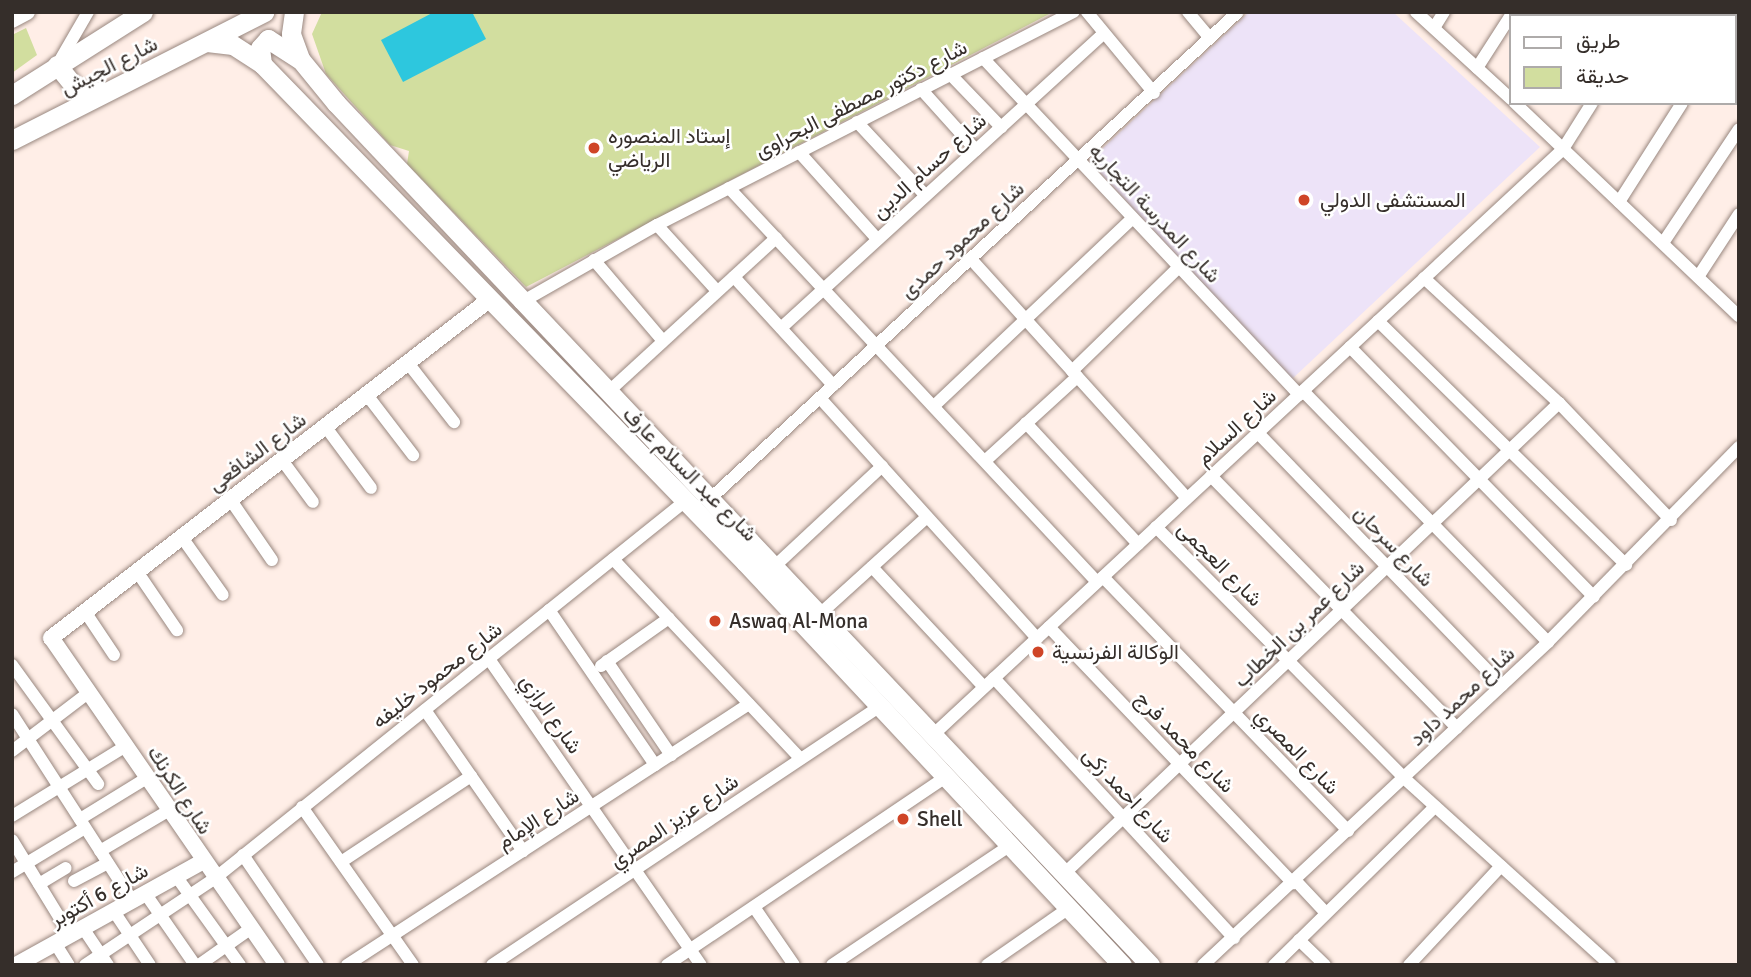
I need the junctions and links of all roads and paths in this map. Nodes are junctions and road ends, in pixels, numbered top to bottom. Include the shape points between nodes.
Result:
1 (27, 12) edge
2 (88, 12) edge
3 (143, 12) edge
4 (264, 12) edge
5 (294, 12) edge
6 (1074, 12) edge
7 (1087, 12) edge
8 (1188, 12) edge
9 (1238, 12) edge
10 (1416, 12) edge
11 (1444, 12) edge
12 (1510, 17) edge
13 (12, 20) edge
14 (1434, 28) junction
15 (1104, 33) junction
16 (1210, 38) junction
17 (207, 42) junction
18 (983, 58) junction
19 (300, 59) junction
20 (262, 64) junction
21 (57, 65) junction
22 (1477, 68) junction
23 (950, 74) junction
24 (921, 89) junction
25 (109, 91) junction
26 (1154, 93) junction
27 (12, 95) edge
28 (1510, 97) edge
29 (1027, 103) junction
30 (1519, 105) edge
31 (1591, 105) edge
32 (1681, 105) edge
33 (857, 122) junction
34 (1001, 127) junction
35 (1739, 129) edge
36 (12, 140) edge
37 (976, 149) junction
38 (1563, 149) junction
39 (799, 152) junction
40 (1079, 159) junction
41 (729, 188) junction
42 (925, 195) junction
43 (1619, 202) junction
44 (1739, 214) edge
45 (1133, 218) junction
46 (657, 225) junction
47 (776, 238) junction
48 (877, 239) junction
49 (1663, 243) junction
50 (971, 259) junction
51 (594, 260) junction
52 (1179, 267) junction
53 (734, 276) junction
54 (1698, 277) junction
55 (1424, 278) junction
56 (824, 288) junction
57 (717, 292) junction
58 (489, 300) junction
59 (520, 303) junction
60 (1739, 316) edge
61 (1026, 319) junction
62 (1378, 321) junction
63 (781, 328) junction
64 (663, 341) junction
65 (877, 344) junction
66 (1350, 347) junction
67 (408, 363) junction
68 (1074, 374) junction
69 (833, 385) junction
70 (608, 392) junction
71 (1301, 393) junction
72 (367, 395) junction
73 (820, 398) junction
74 (1559, 403) junction
75 (934, 405) junction
76 (454, 422) dead end
77 (1026, 424) junction
78 (325, 426) junction
79 (1258, 433) junction
80 (1739, 447) edge
81 (1509, 451) junction
82 (413, 455) dead end
83 (282, 460) junction
84 (985, 461) junction
85 (882, 467) junction
86 (1211, 476) junction
87 (1479, 480) junction
88 (371, 488) dead end
89 (712, 497) junction
90 (1187, 498) junction
91 (230, 499) junction
92 (313, 502) dead end
93 (684, 502) junction
94 (927, 517) junction
95 (1671, 520) junction
96 (1433, 523) junction
97 (1156, 527) junction
98 (181, 536) junction
99 (1138, 544) junction
100 (613, 559) junction
101 (272, 560) dead end
102 (776, 565) junction
103 (1626, 565) junction
104 (1388, 566) junction
105 (872, 567) junction
106 (136, 570) junction
107 (1100, 579) junction
108 (223, 596) dead end
109 (1594, 597) junction
110 (1343, 609) junction
111 (83, 610) junction
112 (550, 610) junction
113 (821, 613) junction
114 (669, 618) junction
115 (1049, 627) junction
116 (177, 630) dead end
117 (51, 638) joint
118 (1037, 638) junction
119 (1548, 642) junction
120 (114, 655) dead end
121 (489, 659) junction
122 (1289, 660) junction
123 (607, 661) junction
124 (12, 665) edge
125 (592, 672) junction
126 (994, 678) junction
127 (1502, 686) junction
128 (984, 687) junction
129 (88, 693) junction
130 (749, 704) junction
131 (878, 708) junction
132 (425, 710) junction
133 (1234, 713) junction
134 (12, 714) edge
135 (55, 720) junction
136 (1457, 728) junction
137 (934, 734) junction
138 (29, 740) junction
139 (126, 746) junction
140 (12, 751) edge
141 (671, 755) junction
142 (801, 759) junction
143 (1180, 764) junction
144 (656, 765) junction
145 (88, 769) junction
146 (471, 776) junction
147 (147, 778) junction
148 (944, 778) junction
149 (1404, 778) junction
150 (98, 784) dead end
151 (59, 787) junction
152 (302, 807) junction
153 (592, 807) junction
154 (1435, 807) junction
155 (168, 811) junction
156 (12, 816) edge
157 (1123, 818) junction
158 (83, 823) junction
159 (1348, 831) junction
160 (12, 840) edge
161 (1009, 846) junction
162 (100, 851) junction
163 (523, 851) junction
164 (243, 855) junction
165 (202, 862) junction
166 (341, 862) junction
167 (26, 863) junction
168 (108, 863) junction
169 (1501, 866) junction
170 (66, 868) dead end
171 (636, 870) junction
172 (12, 872) edge
173 (1065, 873) junction
174 (176, 876) junction
175 (214, 879) junction
176 (74, 881) dead end
177 (1294, 882) junction
178 (39, 884) junction
179 (190, 895) junction
180 (139, 897) junction
181 (754, 907) junction
182 (1069, 908) junction
183 (113, 911) junction
184 (1326, 913) junction
185 (160, 915) junction
186 (250, 929) junction
187 (77, 931) junction
188 (392, 934) junction
189 (130, 935) junction
190 (1234, 939) junction
191 (1299, 940) junction
192 (55, 943) junction
193 (226, 946) junction
194 (690, 949) junction
195 (105, 960) edge
196 (18, 964) edge
197 (69, 965) edge
198 (86, 965) edge
199 (150, 965) edge
200 (197, 965) edge
201 (240, 965) edge
202 (277, 965) edge
203 (318, 965) edge
204 (347, 965) edge
205 (413, 965) edge
206 (492, 965) edge
207 (667, 965) edge
208 (701, 965) edge
209 (794, 965) edge
210 (832, 965) edge
211 (987, 965) edge
212 (1122, 965) edge
213 (1150, 965) edge
214 (1203, 965) edge
215 (1274, 965) edge
216 (1325, 965) edge
217 (1409, 965) edge
218 (1610, 965) edge

1 - 13 street
2 - 21 street
3 - 21 main road, شارع الجيش
4 - 17 main road, شارع الجيش
5 - 19 main road, شارع عبد السلام عارف via 291,34
6 - 18 street, شارع دكتور مصطفى البحراوى
7 - 15 street
8 - 16 street
9 - 16 street, شارع محمود حمدى
10 - 14 street
11 - 14 street
12 - 22 street
14 - 22 street
15 - 26 street
15 - 29 street, شارع حسام الدين
16 - 26 street, شارع محمود حمدى
17 - 20 main road, شارع عبد السلام عارف via 233,45
17 - 25 main road, شارع الجيش
18 - 23 street, شارع دكتور مصطفى البحراوى
18 - 29 street, شارع المدرسة التجاريه
19 - 20 main road via 268,39 260,48
19 - 59 main road, شارع عبد السلام عارف
20 - 58 main road, شارع عبد السلام عارف
21 - 25 main road via 77,90
21 - 27 main road, شارع الجيش
22 - 28 street
23 - 24 street, شارع دكتور مصطفى البحراوى
23 - 34 street
24 - 33 street, شارع دكتور مصطفى البحراوى
24 - 37 street
25 - 36 main road, شارع الجيش
26 - 40 street, شارع محمود حمدى
29 - 34 street, شارع حسام الدين
29 - 40 street, شارع المدرسة التجاريه
30 - 38 street
31 - 38 street, شارع السلام
32 - 43 street
33 - 39 street, شارع دكتور مصطفى البحراوى
33 - 42 street
34 - 37 street, شارع حسام الدين
35 - 49 street
37 - 42 street, شارع حسام الدين
38 - 43 street
38 - 55 street, شارع السلام
39 - 41 street, شارع دكتور مصطفى البحراوى
39 - 48 street
40 - 45 street, شارع المدرسة التجاريه
40 - 50 street, شارع محمود حمدى
41 - 46 street, شارع دكتور مصطفى البحراوى
41 - 47 street, شارع المصري
42 - 48 street, شارع حسام الدين
43 - 49 street
44 - 54 street
45 - 52 street, شارع المدرسة التجاريه
45 - 61 street
46 - 51 street, شارع دكتور مصطفى البحراوى
46 - 57 street
47 - 53 street
47 - 56 street, شارع المصري
48 - 56 street, شارع حسام الدين
49 - 54 street
50 - 61 street
50 - 65 street, شارع محمود حمدى
51 - 59 street, شارع دكتور مصطفى البحراوى
51 - 64 street
52 - 68 street
52 - 71 street, شارع المدرسة التجاريه
53 - 57 street
53 - 63 street
54 - 60 street
55 - 62 street, شارع السلام
55 - 74 street
56 - 63 street, شارع حسام الدين
56 - 65 street, شارع المصري
57 - 64 street
58 - 67 street, شارع الشافعى
58 - 93 main road, شارع عبد السلام عارف
59 - 70 main road, شارع عبد السلام عارف
61 - 68 street
61 - 75 street
62 - 66 street, شارع السلام
62 - 81 street
63 - 69 street
64 - 70 street
65 - 69 street, شارع محمود حمدى
65 - 75 street, شارع المصري
66 - 71 street, شارع السلام
66 - 87 street
67 - 72 street, شارع الشافعى
67 - 76 street
68 - 77 street
68 - 90 street
69 - 73 street, شارع محمود حمدى
70 - 89 main road, شارع عبد السلام عارف
71 - 79 street, شارع السلام
71 - 96 street, شارع المدرسة التجاريه
72 - 78 street, شارع الشافعى
72 - 82 street
73 - 85 street
73 - 89 street, شارع محمود حمدى
74 - 81 street, شارع عمر بن الخطاب
74 - 95 street
75 - 84 street, شارع المصري
77 - 84 street
77 - 99 street
78 - 83 street, شارع الشافعى
78 - 88 street
79 - 86 street, شارع السلام
79 - 104 street, شارع سرحان
80 - 95 street, شارع محمد داود
81 - 87 street, شارع عمر بن الخطاب
81 - 103 street
83 - 91 street, شارع الشافعى
83 - 92 street
84 - 107 street, شارع المصري
85 - 94 street
85 - 102 street
86 - 90 street, شارع السلام
86 - 110 street
87 - 96 street, شارع عمر بن الخطاب
87 - 109 street
89 - 102 main road, شارع عبد السلام عارف
90 - 97 street, شارع السلام
91 - 98 street, شارع الشافعى
91 - 101 street
93 - 100 street, شارع محمود خليفه
93 - 131 main road, شارع عبد السلام عارف
94 - 105 street
94 - 118 street
95 - 103 street, شارع محمد داود
96 - 104 street, شارع عمر بن الخطاب
96 - 119 street, شارع المدرسة التجاريه
97 - 99 street, شارع السلام
97 - 122 street, شارع العجمى
98 - 106 street, شارع الشافعى
98 - 108 street
99 - 107 street, شارع السلام
100 - 112 street, شارع محمود خليفه
100 - 114 street
102 - 113 main road, شارع عبد السلام عارف
103 - 109 street, شارع محمد داود
104 - 110 street, شارع عمر بن الخطاب
104 - 127 street, شارع سرحان
105 - 113 street
105 - 128 street
106 - 111 street, شارع الشافعى
106 - 116 street
107 - 115 street, شارع السلام
107 - 133 street, شارع المصري
109 - 119 street, شارع محمد داود
110 - 122 street, شارع عمر بن الخطاب
110 - 136 street
111 - 117 street, شارع الشافعى
111 - 120 street
112 - 121 street, شارع محمود خليفه
112 - 125 street
113 - 137 main road, شارع عبد السلام عارف
114 - 123 street
114 - 130 street
115 - 118 street, شارع السلام
115 - 143 street, شارع محمد فرج
117 - 129 street, شارع الكرنك
118 - 126 street, شارع السلام
119 - 127 street, شارع محمد داود
121 - 132 street, شارع محمود خليفه
121 - 153 street, شارع الرازي
122 - 133 street, شارع عمر بن الخطاب
122 - 149 street, شارع العجمى
123 - 125 street
123 - 141 street
124 - 135 street
125 - 144 street
126 - 128 street, شارع السلام
126 - 157 street, شارع احمد زكى
127 - 136 street, شارع محمد داود
128 - 137 street, شارع السلام
129 - 135 street
129 - 139 street, شارع الكرنك
130 - 141 street, شارع الإمام
130 - 142 street
131 - 142 street, شارع عزيز المصري
131 - 148 main road, شارع عبد السلام عارف
132 - 146 street
132 - 152 street, شارع محمود خليفه
133 - 143 street, شارع عمر بن الخطاب
133 - 159 street, شارع المصري
134 - 138 street
135 - 138 street
135 - 145 street
136 - 149 street, شارع محمد داود
137 - 173 main road, شارع عبد السلام عارف
138 - 140 street
138 - 151 street
139 - 145 street
139 - 147 street, شارع الكرنك
141 - 144 street, شارع الإمام
142 - 171 street, شارع عزيز المصري
143 - 157 street, شارع عمر بن الخطاب
143 - 177 street, شارع محمد فرج
144 - 153 street, شارع الإمام
145 - 150 street
145 - 151 street
146 - 163 street
146 - 166 street
147 - 155 street, شارع الكرنك
147 - 158 street
148 - 161 main road, شارع عبد السلام عارف
148 - 181 street
149 - 154 street, شارع العجمى
149 - 159 street, شارع محمد داود
151 - 156 street
151 - 158 street
152 - 164 street, شارع محمود خليفه
152 - 166 street
153 - 163 street, شارع الإمام
153 - 171 street, شارع الرازي
154 - 169 street, شارع العجمى
154 - 184 street
155 - 162 street
155 - 165 street, شارع الكرنك
157 - 173 street, شارع عمر بن الخطاب
157 - 190 street, شارع احمد زكى
158 - 162 street
158 - 167 street
159 - 177 street, شارع محمد داود
160 - 167 street
161 - 182 main road, شارع عبد السلام عارف
161 - 210 street
162 - 168 street
163 - 188 street, شارع الإمام
164 - 175 street, شارع محمود خليفه
164 - 203 street
165 - 174 street, شارع 6 أكتوبر
165 - 175 street, شارع الكرنك
166 - 188 street
167 - 172 street
167 - 178 street
168 - 176 street
168 - 180 street
169 - 217 street
169 - 218 street, شارع العجمى
170 - 178 street
171 - 194 street, شارع الرازي
171 - 206 street, شارع عزيز المصري
173 - 213 main road, شارع عبد السلام عارف
174 - 179 street
174 - 180 street, شارع 6 أكتوبر
175 - 179 street, شارع محمود خليفه
175 - 186 street, شارع الكرنك
177 - 184 street, شارع محمد فرج
177 - 190 street, شارع محمد داود
178 - 187 street
179 - 185 street, شارع محمود خليفه
179 - 193 street
180 - 183 street, شارع 6 أكتوبر
180 - 185 street
181 - 194 street
181 - 209 street
182 - 211 street
182 - 212 main road, شارع عبد السلام عارف
183 - 187 street, شارع 6 أكتوبر
183 - 189 street
184 - 191 street
185 - 189 street, شارع محمود خليفه
185 - 200 street
186 - 193 street
186 - 202 street, شارع الكرنك
187 - 192 street, شارع 6 أكتوبر
187 - 195 street
188 - 204 street, شارع الإمام
188 - 205 street
189 - 195 street, شارع محمود خليفه
189 - 199 street
190 - 214 street, شارع محمد داود
191 - 215 street
191 - 216 street
192 - 196 street, شارع 6 أكتوبر
192 - 197 street
193 - 200 street
193 - 201 street
194 - 207 street
194 - 208 street, شارع الرازي
195 - 198 street, شارع محمود خليفه

